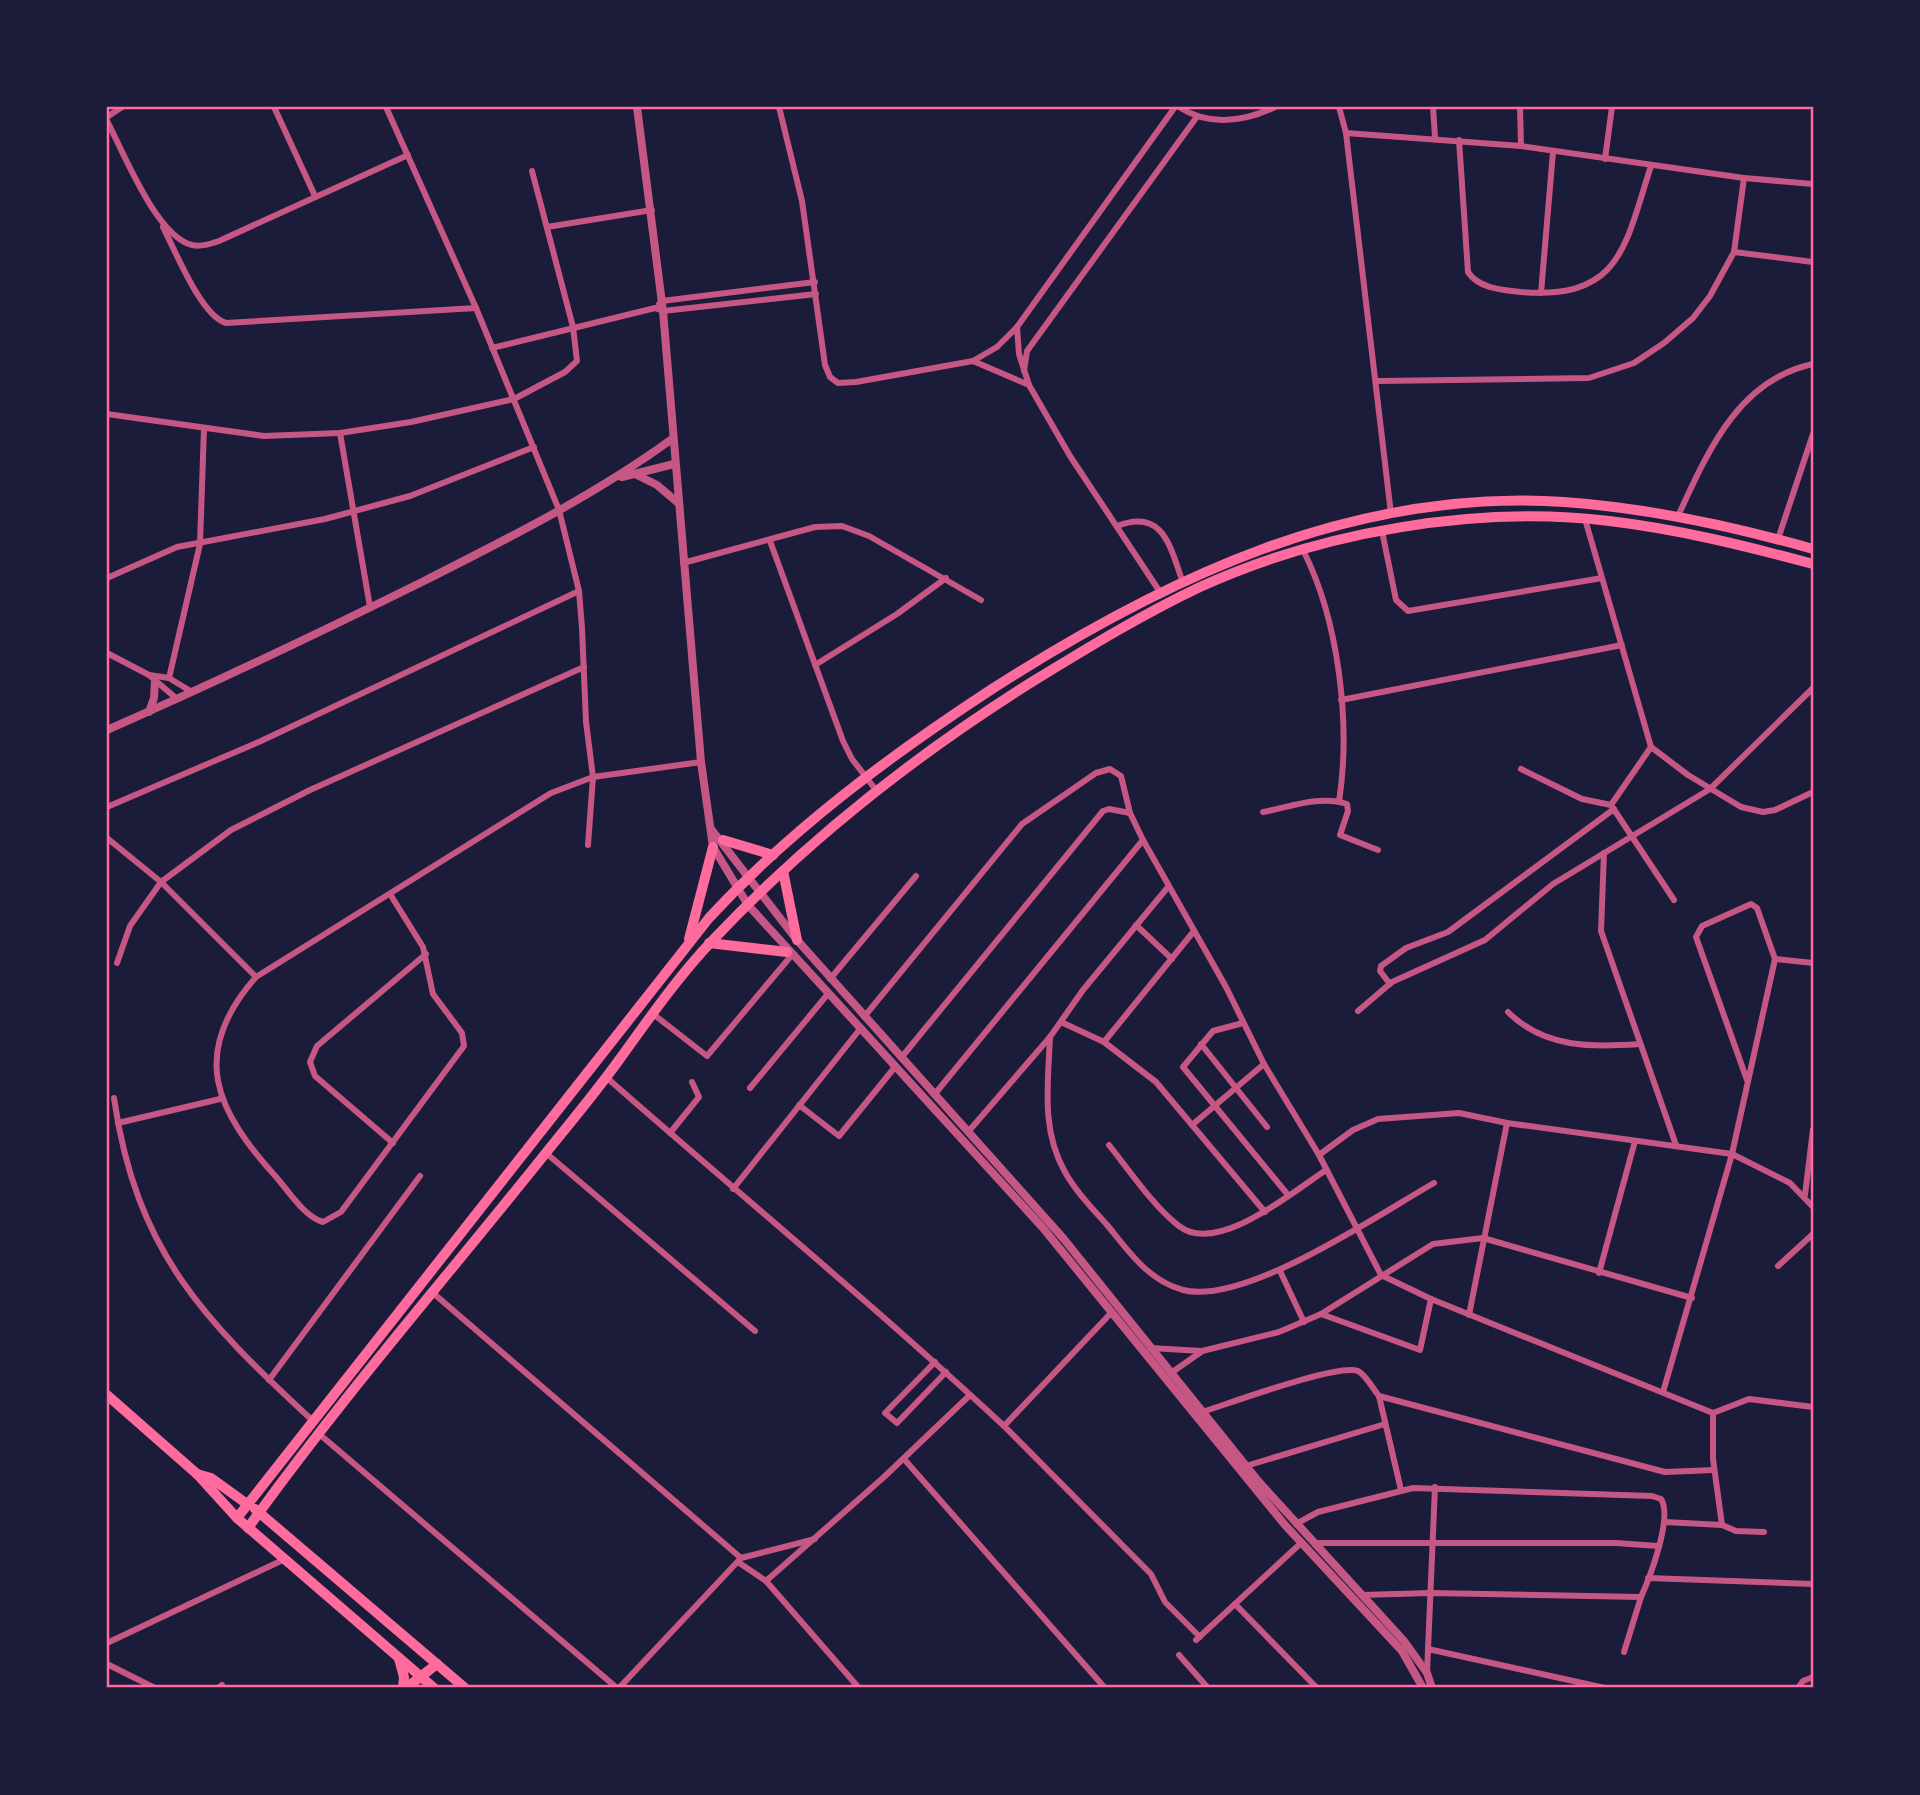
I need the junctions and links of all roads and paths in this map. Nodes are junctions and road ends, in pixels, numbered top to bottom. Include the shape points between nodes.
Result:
1 (122, 107) edge
2 (274, 107) edge
3 (386, 107) edge
4 (637, 107) edge
5 (779, 107) edge
6 (1177, 107) edge
7 (1275, 107) edge
8 (1339, 107) edge
9 (1433, 107) edge
10 (1520, 107) edge
11 (1612, 107) edge
12 (1196, 118) junction
13 (107, 119) edge
14 (1346, 133) junction
15 (1435, 137) junction
16 (1459, 141) junction
17 (1521, 146) junction
18 (1553, 152) junction
19 (408, 155) junction
20 (1605, 159) junction
21 (1651, 166) junction
22 (532, 171) dead end
23 (1744, 178) junction
24 (1813, 184) edge
25 (315, 196) junction
26 (652, 210) junction
27 (159, 219) junction
28 (547, 227) junction
29 (1734, 253) junction
30 (1813, 262) edge
31 (815, 282) junction
32 (1541, 293) junction
33 (816, 294) junction
34 (703, 296) junction
35 (705, 305) junction
36 (660, 307) junction
37 (476, 308) junction
38 (573, 327) junction
39 (1017, 327) junction
40 (492, 348) junction
41 (973, 361) junction
42 (1813, 364) edge
43 (1024, 371) junction
44 (1377, 381) junction
45 (1029, 385) junction
46 (514, 399) junction
47 (107, 414) edge
48 (204, 428) junction
49 (340, 433) junction
50 (1813, 434) edge
51 (672, 439) junction
52 (534, 447) junction
53 (674, 464) junction
54 (637, 475) junction
55 (619, 477) junction
56 (677, 502) junction
57 (559, 510) junction
58 (354, 512) junction
59 (1391, 514) junction
60 (1678, 516) junction
61 (1585, 519) junction
62 (1117, 526) junction
63 (1382, 531) junction
64 (1778, 539) junction
65 (770, 541) junction
66 (200, 544) junction
67 (1813, 549) edge
68 (1303, 551) junction
69 (682, 563) junction
70 (1813, 564) edge
71 (107, 578) edge
72 (946, 578) junction
73 (1602, 579) junction
74 (1182, 580) junction
75 (579, 591) junction
76 (1160, 592) junction
77 (981, 600) dead end
78 (370, 607) junction
79 (1622, 645) junction
80 (107, 653) edge
81 (815, 665) junction
82 (584, 667) junction
83 (152, 678) junction
84 (169, 678) junction
85 (1813, 688) edge
86 (192, 692) junction
87 (177, 699) junction
88 (1341, 700) junction
89 (149, 712) junction
90 (107, 730) edge
91 (1651, 747) junction
92 (701, 762) junction
93 (1521, 769) dead end
94 (593, 777) junction
95 (865, 778) junction
96 (1710, 789) junction
97 (876, 790) junction
98 (1813, 792) edge
99 (1339, 802) junction
100 (107, 807) edge
101 (1612, 807) junction
102 (1263, 812) dead end
103 (1130, 813) junction
104 (1634, 836) junction
105 (107, 838) edge
106 (1143, 840) junction
107 (718, 844) junction
108 (588, 845) dead end
109 (1378, 850) dead end
110 (1604, 853) junction
111 (773, 855) junction
112 (783, 871) junction
113 (916, 876) dead end
114 (747, 878) junction
115 (161, 882) junction
116 (1168, 887) junction
117 (736, 889) junction
118 (759, 892) junction
119 (390, 894) junction
120 (1674, 900) dead end
121 (747, 905) junction
122 (1136, 925) junction
123 (1194, 932) junction
124 (797, 940) junction
125 (688, 943) junction
126 (709, 943) junction
127 (426, 954) junction
128 (789, 954) junction
129 (1172, 959) junction
130 (1775, 959) junction
131 (117, 963) dead end
132 (1813, 963) edge
133 (256, 976) junction
134 (830, 979) junction
135 (1390, 984) junction
136 (827, 995) junction
137 (1358, 1011) dead end
138 (1508, 1012) dead end
139 (653, 1014) junction
140 (864, 1017) junction
141 (1061, 1022) junction
142 (1243, 1023) junction
143 (860, 1029) junction
144 (1050, 1037) junction
145 (1104, 1042) junction
146 (1201, 1044) junction
147 (1640, 1044) junction
148 (901, 1058) junction
149 (1264, 1064) junction
150 (895, 1067) junction
151 (606, 1077) junction
152 (1747, 1080) junction
153 (692, 1082) dead end
154 (750, 1087) dead end
155 (1236, 1087) junction
156 (934, 1094) junction
157 (114, 1098) dead end
158 (220, 1098) junction
159 (799, 1105) junction
160 (1214, 1106) junction
161 (118, 1123) junction
162 (1507, 1123) junction
163 (1192, 1125) junction
164 (1267, 1126) dead end
165 (1813, 1129) edge
166 (670, 1132) junction
167 (968, 1132) junction
168 (1635, 1141) junction
169 (393, 1143) junction
170 (1108, 1145) dead end
171 (1675, 1145) junction
172 (546, 1153) junction
173 (1732, 1154) junction
174 (1319, 1155) junction
175 (1326, 1170) junction
176 (420, 1176) dead end
177 (1434, 1183) dead end
178 (733, 1189) junction
179 (1288, 1195) junction
180 (1805, 1195) junction
181 (1813, 1207) edge
182 (1265, 1212) junction
183 (1357, 1227) junction
184 (1813, 1234) edge
185 (1483, 1238) junction
186 (1778, 1266) dead end
187 (1280, 1271) junction
188 (1599, 1273) junction
189 (1381, 1275) junction
190 (433, 1293) junction
191 (1692, 1298) junction
192 (1431, 1299) junction
193 (1111, 1313) junction
194 (1321, 1314) junction
195 (1469, 1315) junction
196 (1304, 1322) junction
197 (755, 1331) dead end
198 (1150, 1348) junction
199 (1202, 1351) junction
200 (935, 1362) junction
201 (946, 1372) junction
202 (1171, 1373) junction
203 (269, 1380) junction
204 (1663, 1392) junction
205 (107, 1395) edge
206 (970, 1395) junction
207 (1379, 1396) junction
208 (1813, 1407) edge
209 (1202, 1412) junction
210 (1713, 1413) junction
211 (312, 1420) junction
212 (1385, 1424) junction
213 (1004, 1426) junction
214 (318, 1433) junction
215 (904, 1459) junction
216 (1246, 1466) junction
217 (1714, 1470) junction
218 (197, 1474) junction
219 (1435, 1487) junction
220 (1401, 1490) junction
221 (270, 1496) junction
222 (247, 1504) junction
223 (259, 1513) junction
224 (237, 1518) junction
225 (1665, 1522) junction
226 (1296, 1524) junction
227 (274, 1525) junction
228 (1722, 1525) junction
229 (248, 1528) junction
230 (1764, 1532) dead end
231 (817, 1538) junction
232 (1434, 1542) junction
233 (1301, 1543) junction
234 (1313, 1543) junction
235 (1658, 1546) junction
236 (285, 1559) junction
237 (740, 1560) junction
238 (1648, 1578) junction
239 (766, 1581) junction
240 (1813, 1584) edge
241 (1431, 1593) junction
242 (1361, 1595) junction
243 (1641, 1597) junction
244 (1235, 1604) junction
245 (107, 1643) edge
246 (1428, 1649) junction
247 (1625, 1651) dead end
248 (398, 1656) junction
249 (1179, 1656) dead end
250 (107, 1664) edge
251 (437, 1664) junction
252 (1427, 1672) junction
253 (422, 1676) junction
254 (452, 1676) junction
255 (1813, 1677) edge
256 (155, 1688) edge
257 (404, 1688) edge
258 (436, 1688) edge
259 (465, 1688) edge
260 (618, 1688) edge
261 (859, 1688) edge
262 (1105, 1688) edge
263 (1208, 1688) edge
264 (1317, 1688) edge
265 (1423, 1688) edge
266 (1432, 1688) edge
267 (1605, 1688) edge
268 (1798, 1688) edge

1 - 13 street
2 - 25 street
3 - 19 street
4 - 26 street
5 - 31 street via 802,201
6 - 12 street
6 - 39 street
7 - 12 street via 1233,120
8 - 14 street
9 - 15 street
10 - 17 street
11 - 20 street
12 - 43 street via 1027,351
13 - 27 street
14 - 15 street
14 - 44 street
15 - 16 street
16 - 17 street
16 - 32 street via 1468,272 1481,284 1497,289
17 - 18 street
18 - 20 street
18 - 32 street
19 - 25 street
19 - 37 street
20 - 21 street
21 - 23 street
21 - 32 street via 1617,261 1588,284
22 - 28 street
23 - 24 street
23 - 29 street
25 - 27 street via 205,245 181,240
26 - 28 street
26 - 36 street
27 - 37 street via 186,273 213,314 226,323
28 - 38 street
29 - 30 street
29 - 44 street via 1693,318 1664,343 1612,373 1562,380
31 - 33 street
31 - 34 street
33 - 35 street
33 - 41 street via 825,365 838,383
34 - 35 street
34 - 36 street
35 - 36 street
36 - 38 street
36 - 51 street
37 - 40 street
38 - 40 street
38 - 46 street via 577,351 573,366
39 - 41 street via 997,347
39 - 43 street
40 - 46 street
41 - 45 street
42 - 60 street via 1763,387 1737,409 1714,439
43 - 45 street
44 - 59 street
45 - 62 street via 1069,456
46 - 49 street
46 - 52 street
47 - 48 street
48 - 49 street via 264,436
48 - 66 street
49 - 58 street
50 - 64 street
51 - 53 street
51 - 55 street
52 - 57 street
52 - 58 street via 410,496
53 - 54 street
53 - 56 street
54 - 55 street
54 - 56 street
55 - 57 street
56 - 69 street
57 - 75 street
57 - 78 street
58 - 66 street
58 - 78 street
59 - 60 main road via 1480,504 1561,502
59 - 74 main road via 1286,540
60 - 64 main road
61 - 63 main road via 1510,518
61 - 70 main road via 1671,530
61 - 73 street
62 - 74 street via 1140,522 1157,527 1165,534
62 - 76 street
63 - 68 main road
63 - 73 street via 1396,600 1408,611
64 - 67 main road
65 - 69 street
65 - 72 street via 815,527 842,526
65 - 81 street
66 - 71 street via 163,551
66 - 84 street
68 - 88 street via 1324,596
68 - 97 main road via 1203,586 1155,610 975,718
69 - 92 street
72 - 77 street
72 - 81 street
73 - 79 street
74 - 76 main road
75 - 82 street
75 - 100 street via 261,741
76 - 95 main road via 1015,675
78 - 86 street
79 - 88 street
79 - 91 street
80 - 83 street
81 - 95 street via 844,741
82 - 94 street
82 - 115 street via 252,817
83 - 84 street
83 - 87 street
83 - 89 street via 154,698
84 - 86 street
85 - 96 street
86 - 87 street
87 - 89 street
88 - 99 street via 1344,744
89 - 90 street
91 - 96 street
91 - 101 street
92 - 94 street
92 - 107 street via 711,829
93 - 101 street via 1582,799
94 - 108 street
94 - 119 street via 551,793
95 - 97 street
95 - 111 main road
96 - 98 street via 1741,807 1763,812
96 - 104 street
97 - 112 main road
99 - 102 street via 1315,801
99 - 109 street via 1347,804 1348,811 1340,835
101 - 104 street
101 - 135 street via 1448,932 1406,948 1385,962 1380,971
103 - 106 street
103 - 140 street via 1121,776 1104,769 1024,822
103 - 148 street via 1103,811
104 - 110 street
104 - 120 street
105 - 115 street
106 - 116 street
106 - 156 street
107 - 111 main road
107 - 114 street
107 - 117 street
107 - 125 main road
110 - 135 street via 1553,884 1485,940
110 - 147 street via 1601,931
111 - 114 main road
112 - 118 main road
112 - 124 main road
113 - 134 street
114 - 117 main road
114 - 118 street
115 - 131 street via 130,926
115 - 133 street
116 - 122 street
116 - 123 street
117 - 121 street
117 - 125 main road
118 - 121 main road
118 - 124 street
119 - 127 street
119 - 133 street
121 - 126 main road
121 - 128 street
122 - 129 street
122 - 141 street
123 - 129 street
123 - 142 street
124 - 134 street
125 - 211 main road
126 - 128 main road
126 - 139 main road
127 - 169 street via 433,994 462,1033 464,1046
127 - 169 street via 317,1046 310,1062 315,1076
128 - 136 street
128 - 139 street via 707,1056
129 - 145 street
130 - 132 street
130 - 152 street
130 - 152 street via 1757,908 1751,904 1702,926 1696,937
133 - 158 street via 220,1032
134 - 140 street
135 - 137 street
136 - 143 street
136 - 154 street
138 - 147 street via 1554,1041
139 - 151 main road
140 - 148 street
141 - 144 street
141 - 145 street
142 - 146 street via 1219,1028
142 - 149 street
143 - 150 street
143 - 159 street
144 - 167 street
144 - 187 street via 1046,1109 1056,1154 1082,1196 1138,1263 1164,1282 1198,1293
145 - 163 street via 1156,1082
146 - 155 street
146 - 160 street via 1183,1067
147 - 171 street
148 - 156 street
149 - 155 street
149 - 174 street
150 - 159 street via 839,1136
150 - 193 street via 1043,1228
151 - 166 street
151 - 172 main road
152 - 173 street
153 - 166 street via 699,1097
155 - 160 street
155 - 164 street
156 - 167 street
157 - 161 street
158 - 161 street
158 - 169 street via 236,1129 262,1162 307,1212 323,1222 341,1212
159 - 178 street
160 - 163 street
160 - 179 street
161 - 203 street via 135,1191 158,1245 194,1300
162 - 168 street
162 - 174 street via 1459,1113 1392,1115 1353,1130
162 - 185 street
163 - 182 street
165 - 180 street
166 - 178 street
167 - 198 street via 1063,1238
168 - 171 street
168 - 188 street
170 - 182 street via 1181,1229 1210,1234
171 - 173 street
172 - 190 main road
172 - 197 street
173 - 180 street via 1772,1171
173 - 191 street
174 - 175 street
175 - 179 street
175 - 183 street
176 - 203 street
177 - 183 street
178 - 200 street
179 - 182 street
180 - 181 street
183 - 187 street
183 - 189 street
184 - 186 street
185 - 188 street
185 - 189 street via 1433,1244
185 - 195 street
187 - 196 street
188 - 191 street
189 - 192 street
189 - 194 street
190 - 214 main road
190 - 237 street
191 - 204 street
192 - 194 street via 1420,1350
192 - 195 street
193 - 213 street
193 - 233 street
194 - 196 street
195 - 204 street
196 - 199 street
198 - 199 street
198 - 202 street
199 - 202 street
200 - 201 street
200 - 201 street via 885,1413 897,1423
201 - 206 street
202 - 209 street
203 - 211 street
204 - 210 street
205 - 218 main road
206 - 213 street
206 - 215 street
207 - 209 street via 1359,1372 1338,1370
207 - 212 street
207 - 217 street via 1665,1472
208 - 210 street via 1749,1399
209 - 216 street
210 - 217 street
211 - 222 main road
212 - 216 street
212 - 220 street
213 - 244 street via 1151,1574 1165,1602 1198,1638
214 - 221 main road
214 - 260 street
215 - 231 street
215 - 262 street
216 - 226 street
217 - 228 street
218 - 222 main road via 211,1478
218 - 224 main road
219 - 220 street
219 - 225 street via 1652,1496 1663,1501
219 - 232 street
220 - 226 street via 1318,1512
221 - 223 main road
221 - 227 main road via 268,1514
222 - 223 main road
222 - 224 main road
223 - 227 main road
223 - 229 main road
224 - 229 main road
225 - 228 street
225 - 235 street
226 - 234 street
227 - 251 main road
228 - 230 street via 1736,1531
229 - 236 main road
231 - 237 street
231 - 239 street
232 - 234 street
232 - 235 street
232 - 241 street
233 - 244 street
233 - 265 street via 1402,1651
234 - 242 street
235 - 238 street
236 - 245 street
236 - 248 main road
237 - 239 street
237 - 260 street
238 - 240 street
238 - 243 street
239 - 261 street
241 - 242 street
241 - 243 street
241 - 246 street
242 - 252 street
243 - 247 street
244 - 264 street
246 - 252 street
246 - 267 street
248 - 253 main road
248 - 257 main road
249 - 263 street
250 - 256 street
251 - 253 main road
251 - 254 main road
252 - 266 street
253 - 257 main road
253 - 258 main road
254 - 258 main road
254 - 259 main road
255 - 268 street

